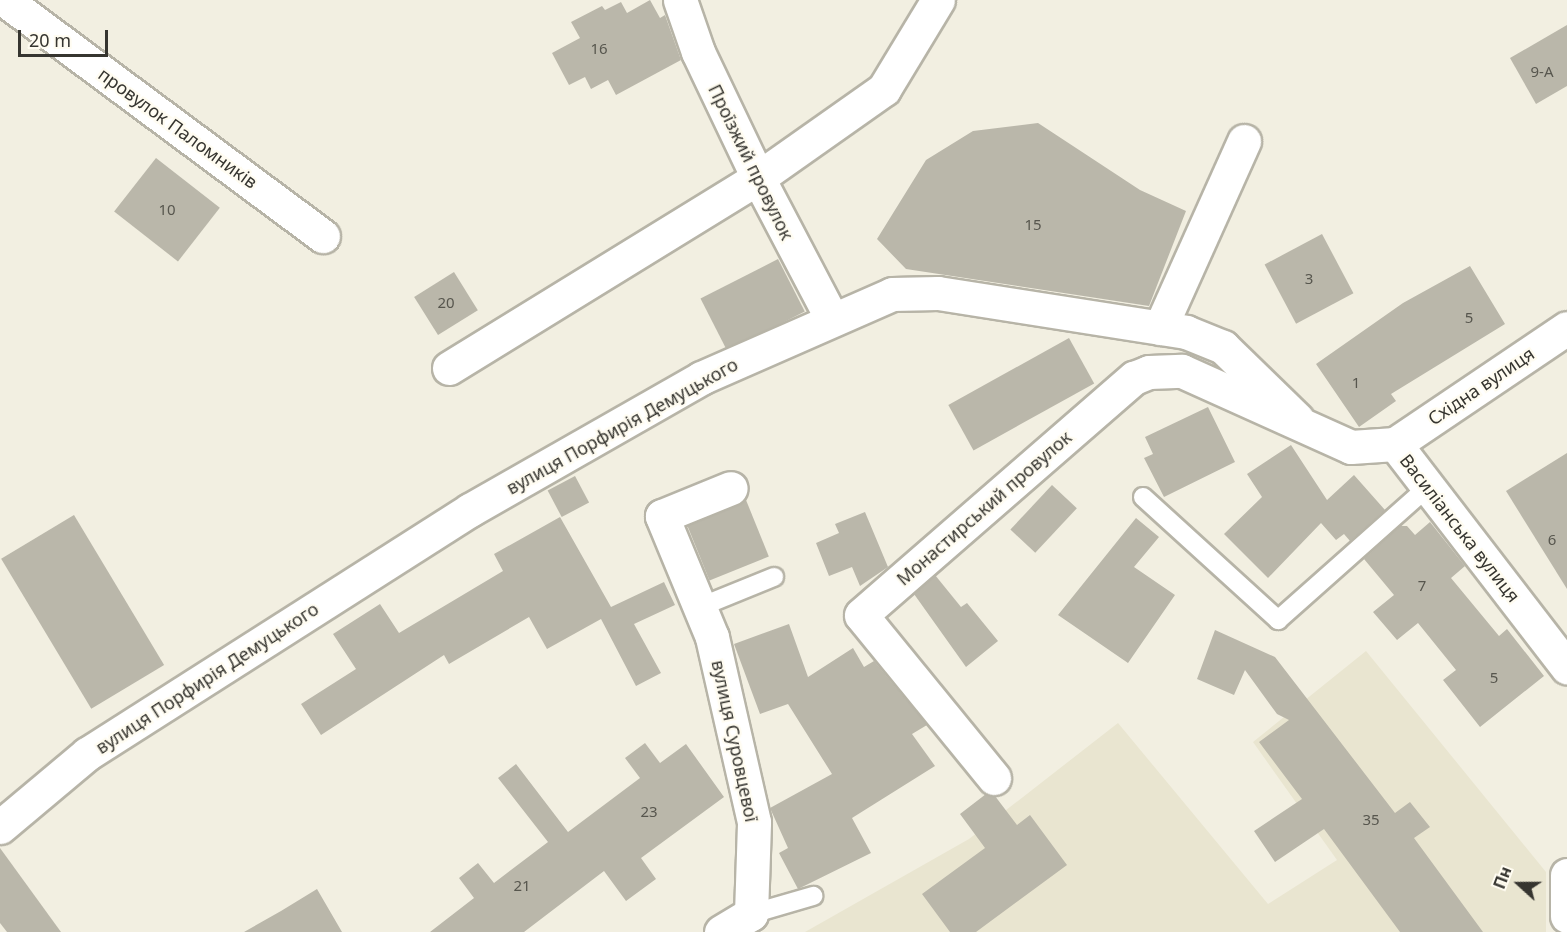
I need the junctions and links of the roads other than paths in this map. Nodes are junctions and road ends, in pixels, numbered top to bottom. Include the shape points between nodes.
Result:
1 (5, 0) edge
2 (680, 0) edge
3 (938, 0) edge
4 (1244, 141) dead end
5 (758, 178) junction
6 (323, 236) dead end
7 (832, 319) junction
8 (1160, 328) junction
9 (1567, 328) edge
10 (449, 368) dead end
11 (1297, 419) junction
12 (1395, 444) junction
13 (1429, 486) junction
14 (731, 488) dead end
15 (1143, 497) dead end
16 (774, 577) dead end
17 (700, 608) junction
18 (1567, 667) edge
19 (994, 778) dead end
20 (0, 827) edge
21 (1567, 875) edge
22 (813, 896) dead end
23 (751, 914) junction
24 (1567, 916) edge
25 (722, 932) edge

1 - 6 street, провулок Паломників
2 - 5 street, Проїзжий провулок via 698,52
3 - 5 street via 884,89
4 - 8 street
5 - 7 street, Проїзжий провулок
5 - 10 street
7 - 8 street, вулиця Порфирія Демуцького via 892,294 938,293
7 - 20 street, вулиця Порфирія Демуцького via 701,378 470,510 87,754
8 - 11 street, вулиця Порфирія Демуцького via 1224,346
9 - 12 street, Східна вулиця
11 - 12 street, Василіанська вулиця via 1351,447
11 - 19 street, Монастирський провулок via 1182,371 1157,370 1134,378 861,615
12 - 13 street, Василіанська вулиця
13 - 15 lane via 1278,620
13 - 18 street, Василіанська вулиця
14 - 17 street, вулиця Суровцевої via 662,516
16 - 17 lane
17 - 23 street, вулиця Суровцевої via 754,822
21 - 24 street
22 - 23 lane
23 - 25 street

